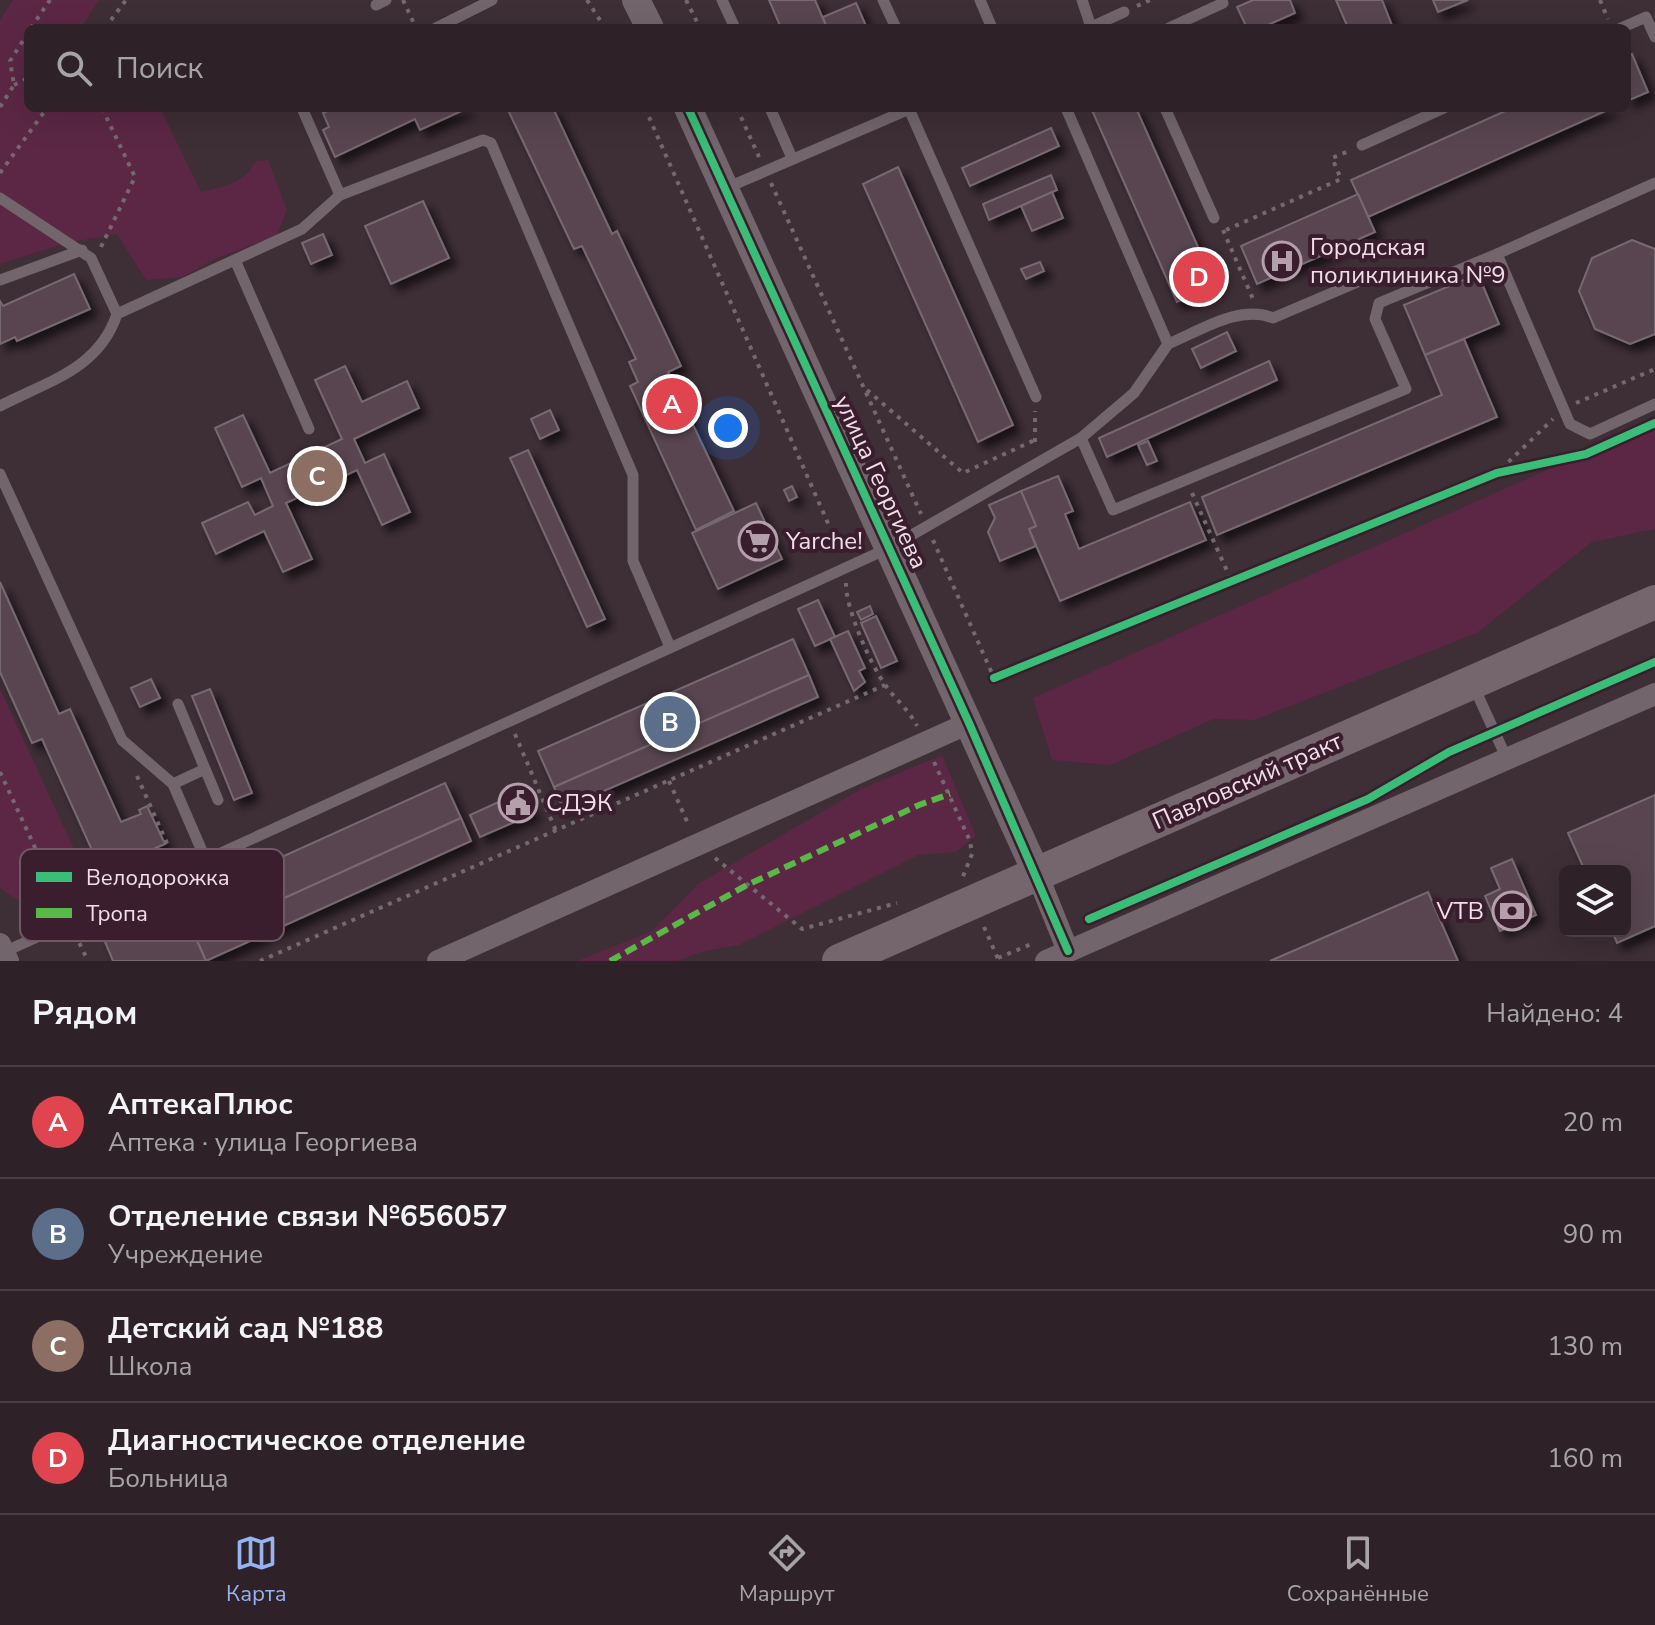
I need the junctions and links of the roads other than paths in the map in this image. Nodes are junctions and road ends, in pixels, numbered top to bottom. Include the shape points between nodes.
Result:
1 (492, 0) edge
2 (636, 0) edge
3 (722, 0) edge
4 (883, 0) edge
5 (980, 0) edge
6 (1082, 0) edge
7 (1223, 3) dead end
8 (1124, 12) dead end
9 (444, 24) edge
10 (648, 24) edge
11 (733, 24) edge
12 (894, 24) edge
13 (990, 24) edge
14 (1089, 24) edge
15 (1098, 24) edge
16 (1178, 24) edge
17 (1630, 24) edge
18 (1655, 37) edge
19 (304, 112) edge
20 (690, 112) edge
21 (772, 112) edge
22 (903, 112) edge
23 (911, 112) edge
24 (1068, 112) edge
25 (1167, 112) edge
26 (1435, 112) edge
27 (1362, 145) road end
28 (792, 158) junction
29 (1655, 183) edge
30 (726, 189) junction
31 (340, 195) junction
32 (0, 198) edge
33 (1214, 218) road end
34 (82, 250) junction
35 (1497, 254) junction
36 (235, 260) junction
37 (1367, 278) dead end
38 (0, 280) edge
39 (117, 314) junction
40 (1168, 344) junction
41 (1036, 397) road end
42 (1655, 404) edge
43 (0, 406) edge
44 (309, 429) dead end
45 (1081, 438) junction
46 (0, 474) edge
47 (889, 548) junction
48 (1655, 602) edge
49 (670, 647) junction
50 (1472, 682) junction
51 (1655, 694) edge
52 (178, 704) dead end
53 (969, 723) junction
54 (1507, 759) junction
55 (205, 769) junction
56 (173, 784) junction
57 (218, 800) dead end
58 (201, 849) edge
59 (225, 849) edge
60 (1037, 874) junction
61 (28, 941) edge
62 (4, 952) edge
63 (1071, 956) edge
64 (438, 961) edge
65 (839, 961) edge
66 (1046, 961) edge

1 - 9 lane
2 - 10 street
3 - 11 lane
4 - 12 lane
5 - 13 lane
6 - 14 lane
7 - 16 lane
8 - 15 lane
17 - 18 lane via 1646,17
19 - 31 lane
20 - 30 street, улица Георгиева
21 - 28 lane
22 - 28 lane
23 - 41 lane
24 - 40 lane
25 - 33 lane
26 - 27 lane
28 - 30 lane
29 - 35 lane
30 - 47 street, улица Георгиева
31 - 36 lane via 302,229
31 - 49 lane via 483,140 491,143 633,475 633,561
32 - 34 lane
34 - 38 lane
34 - 39 lane
35 - 42 lane via 1570,424 1590,434
35 - 45 lane via 1379,303 1375,319 1406,389 1113,510
36 - 39 lane
36 - 44 lane
37 - 40 lane via 1273,318 1243,313
39 - 43 lane via 100,351
40 - 45 lane via 1134,393
45 - 47 lane
46 - 56 lane via 122,740
47 - 49 lane
47 - 53 street, улица Георгиева
48 - 50 main road, Павловский тракт
49 - 59 lane
50 - 54 lane
50 - 60 main road, Павловский тракт
51 - 54 street
52 - 55 lane
53 - 60 street, улица Георгиева
53 - 64 street
54 - 63 street
55 - 56 lane
55 - 57 lane
56 - 58 lane
60 - 63 street
60 - 65 main road, Павловский тракт via 960,886
61 - 62 lane
63 - 66 street

